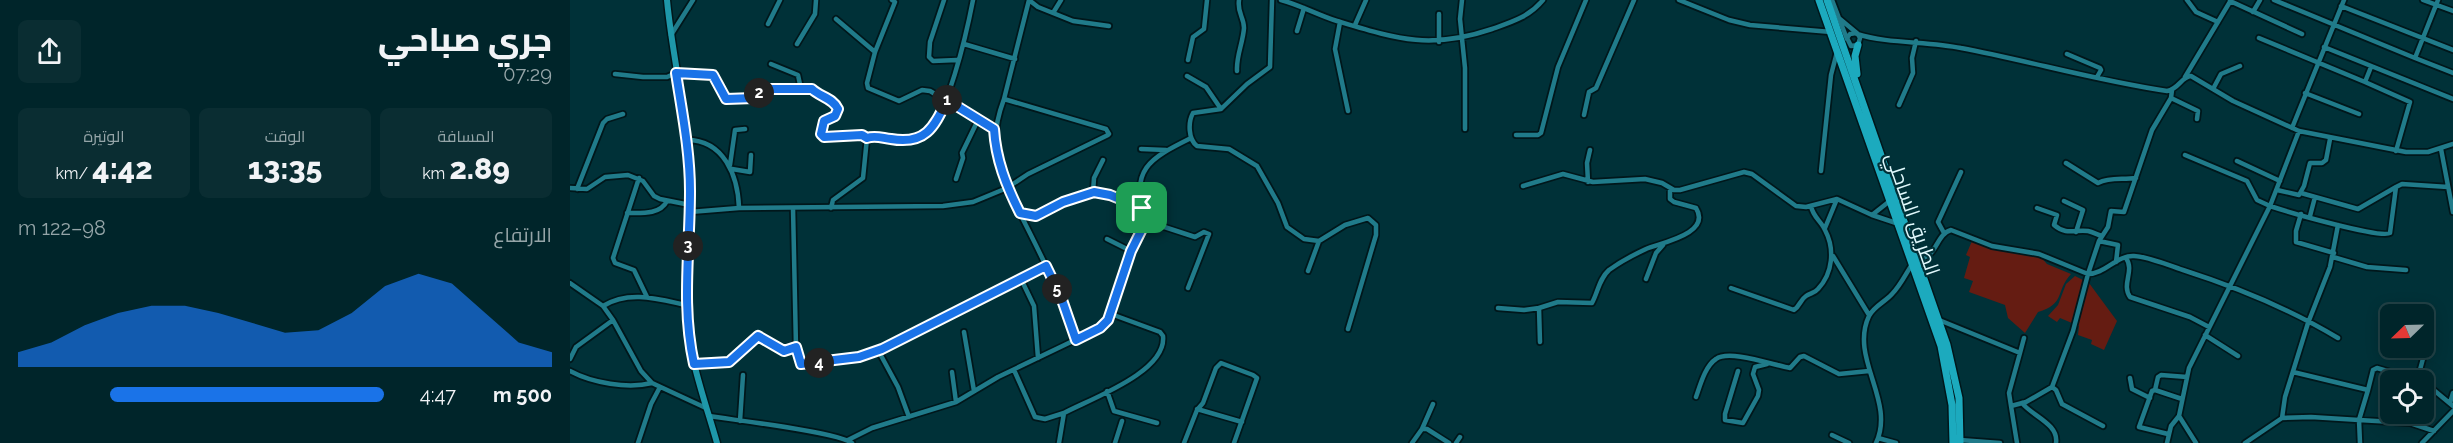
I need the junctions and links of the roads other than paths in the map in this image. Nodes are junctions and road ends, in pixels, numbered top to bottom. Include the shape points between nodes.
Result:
1 (667, 0) edge
2 (693, 0) edge
3 (780, 0) edge
4 (816, 0) edge
5 (892, 0) edge
6 (944, 0) edge
7 (973, 0) edge
8 (1029, 0) edge
9 (1061, 0) edge
10 (1207, 0) edge
11 (1239, 0) edge
12 (1272, 0) edge
13 (1281, 0) edge
14 (1366, 0) edge
15 (1462, 0) edge
16 (1543, 0) edge
17 (1586, 0) edge
18 (1634, 0) edge
19 (1679, 0) edge
20 (1819, 0) edge
21 (1827, 0) edge
22 (1832, 0) edge
23 (2187, 0) edge
24 (2260, 0) edge
25 (2274, 0) edge
26 (2423, 0) edge
27 (2231, 1) edge
28 (2437, 2) edge
29 (2342, 3) edge
30 (1304, 8) junction
31 (2453, 11) edge
32 (2253, 12) junction
33 (1053, 13) junction
34 (1439, 14) dead end
35 (836, 19) dead end
36 (1840, 19) junction
37 (1340, 22) junction
38 (2218, 22) junction
39 (2334, 23) junction
40 (768, 24) dead end
41 (1355, 25) junction
42 (1108, 26) dead end
43 (1297, 31) dead end
44 (1831, 32) junction
45 (1857, 34) junction
46 (2302, 34) dead end
47 (671, 35) junction
48 (1461, 38) junction
49 (2259, 38) dead end
50 (1847, 39) junction
51 (1875, 39) junction
52 (2423, 39) junction
53 (1916, 41) junction
54 (1439, 42) junction
55 (797, 44) dead end
56 (964, 44) junction
57 (1858, 45) junction
58 (2325, 47) junction
59 (1838, 49) junction
60 (2453, 50) edge
61 (875, 52) junction
62 (2067, 54) dead end
63 (2415, 58) junction
64 (1015, 59) junction
65 (957, 60) junction
66 (1188, 60) dead end
67 (2318, 62) junction
68 (771, 64) dead end
69 (2240, 66) dead end
70 (2371, 67) junction
71 (1237, 71) dead end
72 (676, 73) junction
73 (2453, 73) edge
74 (615, 74) dead end
75 (1188, 76) dead end
76 (2097, 77) junction
77 (2185, 77) junction
78 (2365, 82) junction
79 (801, 89) junction
80 (2213, 89) junction
81 (2172, 90) junction
82 (1860, 91) junction
83 (2305, 93) junction
84 (2171, 98) junction
85 (1004, 99) junction
86 (2453, 99) edge
87 (947, 100) junction
88 (1899, 105) dead end
89 (1221, 109) junction
90 (1348, 111) dead end
91 (623, 114) dead end
92 (2359, 114) dead end
93 (1584, 115) dead end
94 (2197, 119) dead end
95 (978, 120) junction
96 (2292, 128) junction
97 (745, 129) dead end
98 (994, 129) junction
99 (1465, 129) dead end
100 (2299, 131) junction
101 (1516, 135) dead end
102 (867, 138) junction
103 (1191, 138) junction
104 (2330, 138) junction
105 (687, 140) junction
106 (2453, 144) edge
107 (1141, 149) dead end
108 (2441, 149) junction
109 (1166, 150) junction
110 (1590, 150) dead end
111 (2396, 151) junction
112 (751, 154) dead end
113 (2185, 155) dead end
114 (1104, 160) dead end
115 (2237, 161) dead end
116 (2066, 163) dead end
117 (731, 167) junction
118 (1821, 171) dead end
119 (1961, 172) dead end
120 (639, 178) junction
121 (2136, 178) junction
122 (956, 179) dead end
123 (2280, 181) junction
124 (1588, 182) junction
125 (1523, 186) dead end
126 (2396, 187) junction
127 (2448, 187) junction
128 (570, 188) edge
129 (1007, 188) junction
130 (1670, 188) junction
131 (577, 189) junction
132 (2277, 190) junction
133 (1094, 192) junction
134 (2301, 193) junction
135 (2315, 197) junction
136 (1837, 199) junction
137 (1891, 200) junction
138 (667, 201) junction
139 (2064, 201) dead end
140 (1811, 206) junction
141 (2270, 206) junction
142 (690, 208) junction
143 (739, 208) junction
144 (793, 208) junction
145 (831, 208) junction
146 (1142, 208) junction
147 (2037, 208) dead end
148 (2453, 212) edge
149 (627, 213) junction
150 (1020, 213) junction
151 (2301, 214) junction
152 (1872, 215) junction
153 (2310, 216) junction
154 (1146, 221) junction
155 (1899, 224) junction
156 (2338, 225) junction
157 (1825, 228) junction
158 (2076, 232) junction
159 (1944, 233) junction
160 (2101, 238) junction
161 (1107, 239) dead end
162 (1319, 241) junction
163 (1665, 243) junction
164 (1131, 251) junction
165 (1917, 252) junction
166 (1832, 255) junction
167 (2333, 255) junction
168 (2126, 258) junction
169 (2116, 262) junction
170 (1912, 263) junction
171 (1046, 266) junction
172 (2406, 270) dead end
173 (1308, 271) dead end
174 (2088, 274) junction
175 (1021, 279) junction
176 (1646, 279) dead end
177 (570, 283) edge
178 (2230, 286) junction
179 (1188, 288) dead end
180 (1731, 288) dead end
181 (647, 297) junction
182 (686, 305) junction
183 (603, 306) junction
184 (1498, 308) dead end
185 (1539, 308) junction
186 (1111, 314) junction
187 (1869, 315) junction
188 (614, 320) junction
189 (1939, 320) junction
190 (2308, 323) junction
191 (2209, 327) junction
192 (1348, 329) dead end
193 (964, 332) dead end
194 (2205, 335) junction
195 (2024, 338) dead end
196 (2338, 338) dead end
197 (1076, 340) junction
198 (1540, 342) dead end
199 (796, 347) junction
200 (878, 350) junction
201 (2020, 353) junction
202 (2238, 356) dead end
203 (1038, 358) junction
204 (570, 359) edge
205 (694, 364) junction
206 (1769, 364) junction
207 (1014, 370) junction
208 (2384, 370) edge
209 (570, 371) edge
210 (1738, 371) dead end
211 (1869, 371) junction
212 (952, 372) dead end
213 (2293, 372) junction
214 (742, 375) dead end
215 (2187, 376) junction
216 (2130, 378) dead end
217 (652, 383) junction
218 (660, 387) junction
219 (2052, 387) junction
220 (2155, 390) junction
221 (2368, 390) junction
222 (974, 391) junction
223 (1107, 391) junction
224 (2434, 392) edge
225 (2453, 393) edge
226 (1696, 397) dead end
227 (2150, 398) junction
228 (2182, 399) junction
229 (956, 402) junction
230 (2022, 403) junction
231 (1433, 404) dead end
232 (2452, 405) edge
233 (2011, 406) junction
234 (706, 408) junction
235 (1197, 409) junction
236 (2453, 411) edge
237 (1064, 413) junction
238 (709, 416) junction
239 (2179, 416) junction
240 (909, 417) junction
241 (2283, 418) junction
242 (2360, 420) junction
243 (740, 421) junction
244 (1122, 421) dead end
245 (2380, 421) edge
246 (1242, 422) junction
247 (1157, 423) dead end
248 (2409, 424) edge
249 (2103, 426) dead end
250 (1422, 429) junction
251 (2433, 431) junction
252 (2168, 434) junction
253 (1832, 435) dead end
254 (1460, 437) dead end
255 (1877, 440) edge
256 (850, 442) edge
257 (1958, 442) edge
258 (2248, 442) edge
259 (638, 443) edge
260 (717, 443) edge
261 (1059, 443) edge
262 (1115, 443) edge
263 (1184, 443) edge
264 (1234, 443) edge
265 (1412, 443) edge
266 (1449, 443) edge
267 (1456, 443) edge
268 (1849, 443) edge
269 (1896, 443) edge
270 (2000, 443) edge
271 (2017, 443) edge
272 (2056, 443) edge
273 (2167, 443) edge
274 (2196, 443) edge
275 (2360, 443) edge
276 (2422, 443) edge

1 - 47 main road
2 - 47 street
3 - 40 street
4 - 55 street via 814,14
5 - 61 street via 895,2
6 - 65 street via 928,57 933,61
7 - 56 street
8 - 33 street
8 - 64 street
9 - 33 street
10 - 66 street via 1204,29 1193,37
11 - 71 street via 1244,28
12 - 89 street via 1271,65
13 - 30 street
14 - 41 street
15 - 48 street
16 - 48 street via 1525,16
17 - 101 street via 1558,67 1541,133
18 - 93 street via 1596,88 1588,92
19 - 44 street via 1750,25
20 - 44 highway, الطريق الساحلي
21 - 82 highway, الطريق الساحلي
22 - 36 street
23 - 38 street via 2196,12
24 - 32 street
25 - 39 street
26 - 28 street
27 - 32 street
27 - 38 street
28 - 31 street
28 - 52 street
29 - 39 street
29 - 52 street
30 - 37 street
30 - 43 street
32 - 46 street
33 - 42 street via 1073,21
34 - 54 street
35 - 61 street
36 - 45 street
36 - 50 street
37 - 41 street
37 - 90 street via 1335,49
38 - 77 street
39 - 58 street
39 - 63 street
41 - 54 street via 1402,39
44 - 59 highway, الطريق الساحلي
45 - 50 street
45 - 51 street
45 - 57 street
47 - 72 main road
48 - 54 street
48 - 99 street
49 - 67 street
50 - 57 street via 1851,46
51 - 53 street
51 - 57 street
52 - 60 street
52 - 63 street
53 - 76 street
53 - 88 street via 1913,73
56 - 64 street
56 - 65 street
57 - 82 highway via 1855,59
58 - 67 street
58 - 70 street
59 - 118 street via 1831,75
59 - 137 highway, الطريق الساحلي
61 - 87 street via 867,83 869,90 895,101 925,90
62 - 76 street via 2100,68
63 - 73 street
64 - 85 street
65 - 87 street
67 - 78 street
67 - 83 street
68 - 79 street via 798,75
69 - 80 street via 2222,74
70 - 78 street
70 - 86 street
72 - 74 street via 667,77
72 - 79 street via 713,75 728,100 754,98 765,89
72 - 105 main road
75 - 89 street via 1206,87
76 - 81 street
77 - 80 street via 2191,76
77 - 81 street
78 - 111 street via 2410,102
79 - 102 street via 812,89 837,106 836,115 824,121 822,137
80 - 96 street
81 - 84 street
82 - 165 highway, الطريق الساحلي
83 - 92 street
83 - 96 street
84 - 94 street via 2198,111
84 - 121 street via 2152,130
85 - 98 street
85 - 129 street via 1106,129 1109,134
87 - 95 street
87 - 102 street via 927,133 904,140
89 - 103 street via 1193,113
91 - 131 street via 603,123
95 - 98 street
95 - 122 street via 962,153
96 - 100 street
97 - 117 street via 735,130
98 - 129 street
100 - 104 street
100 - 123 street
102 - 145 street via 863,178 833,200
103 - 109 street
103 - 162 street via 1197,146 1228,148 1257,166 1287,227 1304,239
104 - 111 street
104 - 134 street via 2326,160 2310,163
105 - 117 street via 706,143
105 - 142 main road
106 - 108 street
107 - 109 street
108 - 111 street
108 - 127 street
109 - 146 street via 1144,170 1140,188
110 - 124 street
112 - 117 street via 750,172
113 - 141 street via 2247,181 2257,200
114 - 133 street via 1094,178
115 - 123 street
116 - 121 street via 2098,183 2108,178
117 - 143 street
119 - 159 street via 1938,222
120 - 131 street via 612,175 587,189
120 - 138 street via 654,196
120 - 149 street
121 - 160 street via 2124,212 2112,210
123 - 132 street
124 - 125 street via 1563,174
124 - 130 street via 1637,179
126 - 127 street
126 - 135 street via 2358,209
126 - 156 street via 2390,235
127 - 148 street
128 - 131 street
129 - 145 street via 973,202 943,206
129 - 150 street
130 - 140 street via 1680,190 1744,172 1796,206
130 - 163 street via 1670,199 1695,208 1698,217 1689,232
132 - 134 street via 2297,196
132 - 141 street
133 - 146 street
133 - 150 street via 1036,216
134 - 135 street
135 - 153 street
136 - 140 street
136 - 152 street
136 - 157 street
137 - 152 street
137 - 155 highway, الطريق الساحلي
138 - 142 street
138 - 149 street via 652,212
139 - 158 street via 2083,210
140 - 157 street
141 - 151 street
141 - 178 street
142 - 143 street
142 - 182 main road
143 - 144 street
144 - 145 street
144 - 199 street
146 - 154 street
147 - 158 street via 2057,215 2057,228
149 - 181 street via 613,261 634,270
150 - 171 street
151 - 153 street
151 - 167 street via 2296,242
152 - 155 street
153 - 156 street
154 - 164 street
154 - 179 street via 1195,237 1204,232 1209,234
155 - 170 highway, الطريق الساحلي
156 - 167 street
157 - 166 street
158 - 160 street via 2087,231
159 - 165 street via 1929,256 1923,258
159 - 174 street via 1951,230 1992,246 2039,254
160 - 169 street via 2118,245
160 - 174 street
161 - 164 street
162 - 173 street
162 - 192 street via 1362,219 1368,218 1376,225
163 - 176 street via 1656,253
163 - 185 street via 1611,269 1600,281 1592,303 1558,302
164 - 186 street
165 - 189 highway, الطريق الساحلي
166 - 180 street via 1823,282 1802,299 1796,310
166 - 187 street
167 - 172 street via 2367,267
167 - 190 street
168 - 169 street
168 - 178 street via 2149,259
168 - 191 street via 2130,266 2126,290 2130,297
169 - 174 street via 2098,273
170 - 187 street via 1897,288
170 - 257 highway, الطريق الساحلي via 1943,356
171 - 175 street
171 - 197 street
174 - 219 street via 2073,331
175 - 200 street
175 - 203 street via 1034,306
177 - 183 street
178 - 190 street
178 - 191 street
181 - 182 street
181 - 183 street via 621,298
182 - 205 main road
183 - 188 street
184 - 185 street
185 - 198 street
186 - 197 street via 1100,328
186 - 223 street via 1160,332 1164,339 1158,355 1144,371
187 - 211 street via 1863,347
188 - 204 street via 576,347
188 - 217 street via 632,358
189 - 201 street
189 - 257 highway, الطريق الساحلي via 1959,398
190 - 196 street
190 - 213 street
191 - 194 street
193 - 222 street
194 - 202 street
194 - 215 street
195 - 201 street
197 - 203 street
199 - 200 street via 799,361 805,365 859,357
199 - 205 street via 784,351 758,336 729,362
200 - 240 street
201 - 233 street via 2009,393
203 - 207 street
205 - 234 main road
206 - 210 street via 1755,367 1758,396 1743,423 1725,420
206 - 211 street via 1792,368 1804,356 1839,374
206 - 226 street via 1729,355 1716,358
207 - 222 street
207 - 237 street via 1035,417 1045,419
208 - 221 street via 2373,370
209 - 217 street via 635,386
211 - 255 street via 1876,386 1880,423
212 - 229 street
213 - 221 street
213 - 241 street
214 - 243 street
215 - 220 street via 2162,375
215 - 228 street
216 - 227 street via 2132,389
217 - 218 street
218 - 234 street
218 - 259 street
219 - 230 street
219 - 249 street via 2062,404
220 - 227 street
220 - 228 street
221 - 242 street
222 - 229 street
223 - 237 street
223 - 247 street via 1114,411
224 - 232 street
225 - 232 street
227 - 252 street via 2139,427
228 - 239 street
229 - 240 street
230 - 233 street
230 - 272 street via 2050,426
231 - 250 street
233 - 271 street
234 - 238 main road
235 - 246 street
235 - 246 street via 1221,363 1257,378
235 - 263 street
236 - 251 street
237 - 261 street
238 - 243 street
238 - 260 main road
239 - 252 street
239 - 274 street
240 - 256 street via 872,428
241 - 242 street
241 - 258 street
242 - 245 street
242 - 275 street
243 - 256 street
244 - 262 street
246 - 264 street
248 - 251 street
250 - 265 street
250 - 266 street
251 - 276 street
252 - 273 street
253 - 268 street
254 - 267 street
255 - 269 street
257 - 270 street

